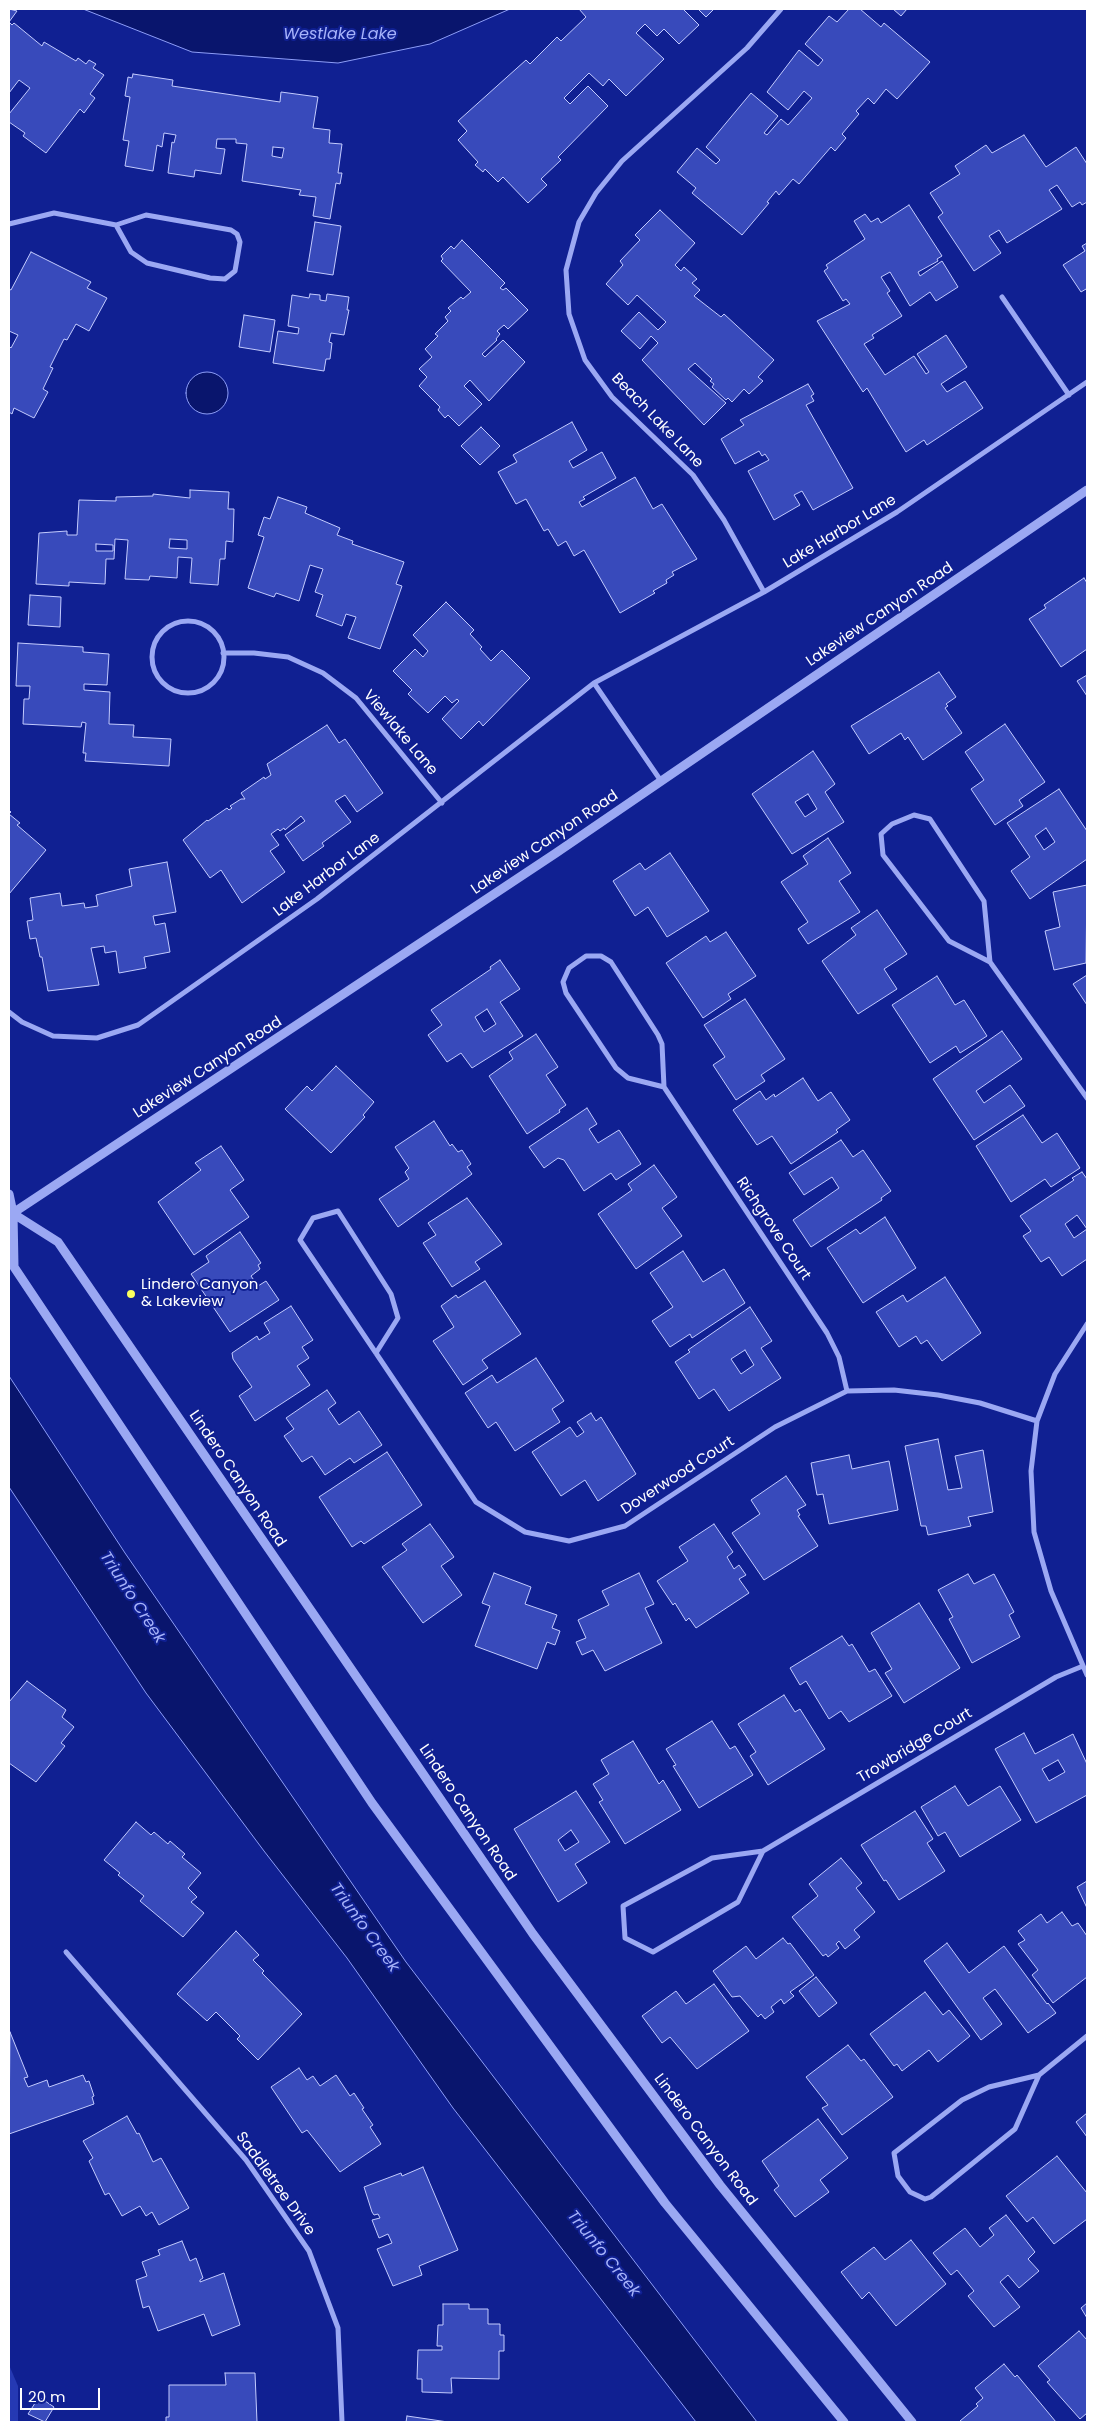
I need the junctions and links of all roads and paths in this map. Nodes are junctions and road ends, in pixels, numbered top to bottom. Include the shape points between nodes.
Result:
1 (781, 9) edge
2 (9, 224) edge
3 (116, 225) junction
4 (1002, 297) dead end
5 (1087, 382) edge
6 (1069, 395) junction
7 (1087, 490) edge
8 (764, 592) junction
9 (223, 653) junction
10 (594, 683) junction
11 (662, 782) junction
12 (442, 803) junction
13 (990, 962) junction
14 (9, 1012) edge
15 (664, 1087) junction
16 (1087, 1098) edge
17 (9, 1194) edge
18 (10, 1213) edge
19 (1087, 1324) edge
20 (376, 1353) junction
21 (848, 1391) junction
22 (1037, 1420) junction
23 (1083, 1666) junction
24 (1087, 1675) edge
25 (763, 1851) junction
26 (66, 1952) dead end
27 (1087, 2036) edge
28 (1038, 2075) junction
29 (342, 2422) edge
30 (844, 2422) edge
31 (912, 2422) edge

1 - 8 street, Beach Lake Lane via 747,48 616,168 579,222 566,270 569,314 585,360 612,397 692,475 724,520
2 - 3 street via 54,213
3 - 3 street via 132,252 148,263 210,278 224,279 235,271 240,242 231,230 146,215
4 - 6 street
5 - 6 street, Lake Harbor Lane
6 - 8 street, Lake Harbor Lane via 897,512
7 - 11 street, Lakeview Canyon Road
8 - 10 street, Lake Harbor Lane
9 - 9 street via 222,668 217,678 199,692 176,692 159,678 153,667 155,642 162,632 184,621 207,627 216,636
9 - 12 street, Viewlake Lane via 288,657 323,673 356,698
10 - 11 street
10 - 12 street, Lake Harbor Lane
11 - 18 street, Lakeview Canyon Road
12 - 14 street, Lake Harbor Lane via 317,900 138,1026 97,1038 53,1036 22,1022
13 - 13 street via 984,901 930,819 914,815 892,824 881,834 883,855 948,941
13 - 16 street
15 - 15 street via 662,1044 658,1034 611,962 601,956 586,956 568,968 563,982 566,993 616,1068 628,1078
15 - 21 street, Richgrove Court via 827,1333 839,1357
17 - 18 street
18 - 30 street via 14,1267 372,1803 664,2203
18 - 31 street, Lindero Canyon Road via 58,1242 533,1934 720,2185
19 - 22 street via 1055,1374
20 - 20 street, Doverwood Court via 398,1318 391,1294 338,1211 313,1218 300,1240
20 - 21 street, Doverwood Court via 476,1502 526,1532 569,1541 625,1526 775,1427
21 - 22 street, Doverwood Court via 894,1390 938,1395 980,1403
22 - 23 street via 1031,1471 1034,1532 1051,1591
23 - 24 street
23 - 25 street, Trowbridge Court via 1056,1677
25 - 25 street, Trowbridge Court via 712,1858 622,1906 625,1938 653,1952 738,1902
26 - 29 street, Saddletree Drive via 246,2160 309,2252 338,2328
27 - 28 street
28 - 28 street via 989,2087 962,2100 894,2153 898,2176 910,2192 925,2199 931,2197 1015,2129

